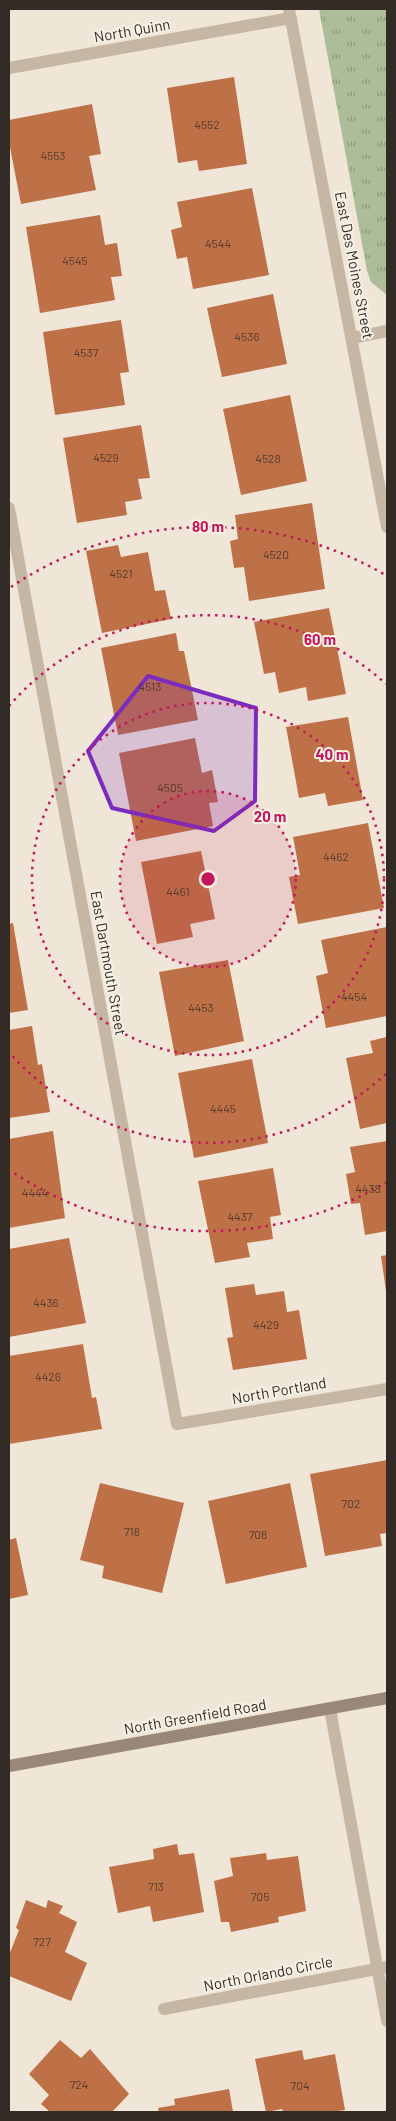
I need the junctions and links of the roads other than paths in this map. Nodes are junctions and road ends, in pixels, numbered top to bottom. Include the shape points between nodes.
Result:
1 (290, 14) edge
2 (9, 68) edge
3 (387, 331) edge
4 (352, 338) junction
5 (9, 508) edge
6 (387, 527) edge
7 (387, 1389) edge
8 (177, 1424) joint
9 (387, 1698) edge
10 (330, 1709) junction
11 (9, 1766) edge
12 (382, 1967) edge
13 (164, 2009) dead end
14 (387, 2021) edge

1 - 2 street, North Quinn
1 - 4 street, East Des Moines Street
3 - 4 street
4 - 6 street, East Des Moines Street
5 - 8 street, East Dartmouth Street
7 - 8 street, North Portland
9 - 10 main road, North Greenfield Road
10 - 11 main road, North Greenfield Road
10 - 12 street
12 - 13 street, North Orlando Circle
12 - 14 street

